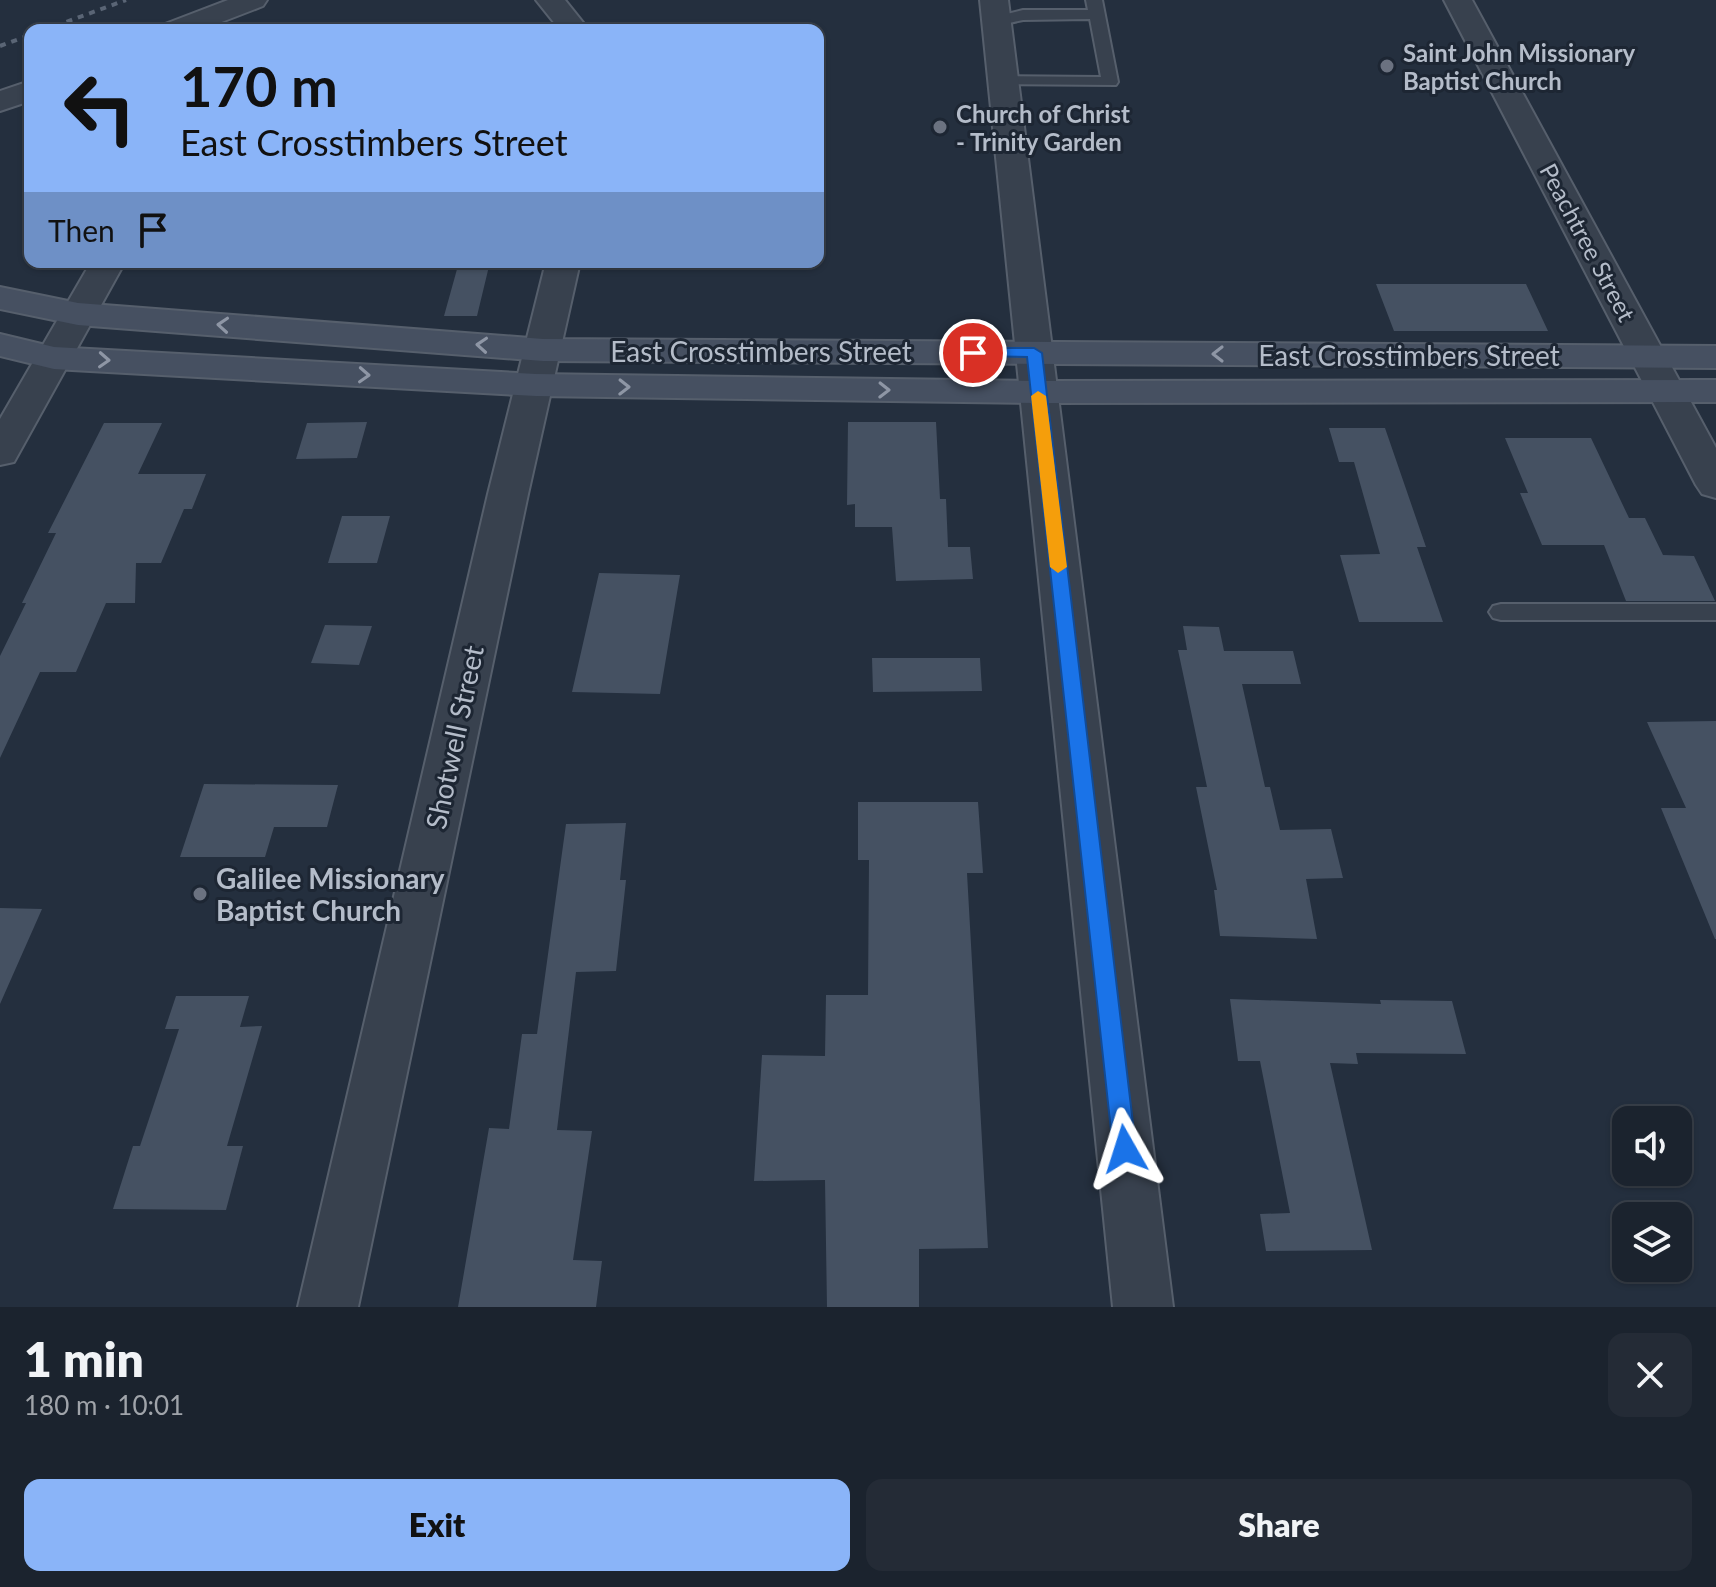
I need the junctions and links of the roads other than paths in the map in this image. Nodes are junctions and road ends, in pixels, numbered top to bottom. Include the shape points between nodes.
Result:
1 (253, 0) edge
2 (550, 0) edge
3 (1458, 0) edge
4 (986, 7) edge
5 (1096, 7) edge
6 (191, 24) edge
7 (570, 24) edge
8 (1003, 81) junction
9 (24, 92) edge
10 (0, 102) edge
11 (105, 268) edge
12 (562, 268) edge
13 (0, 298) edge
14 (78, 314) junction
15 (0, 345) edge
16 (1649, 357) junction
17 (1716, 357) edge
18 (54, 358) junction
19 (540, 368) junction
20 (1036, 373) junction
21 (1667, 391) junction
22 (1716, 391) edge
23 (0, 453) edge
24 (1716, 485) edge
25 (1501, 612) dead end
26 (1716, 612) edge
27 (328, 1307) edge
28 (1143, 1307) edge

1 - 6 street
2 - 7 street
3 - 16 street, Peachtree Street
4 - 5 lane via 1023,15
4 - 8 street
5 - 8 lane via 1110,82
8 - 20 street
9 - 10 street
11 - 14 street
12 - 19 street, Shotwell Street
13 - 14 main road, East Crosstimbers Street
14 - 18 street
19 -> 14 main road, East Crosstimbers Street
15 - 18 main road, East Crosstimbers Street
16 - 17 main road, East Crosstimbers Street
16 -> 20 main road, East Crosstimbers Street
16 - 21 street, Peachtree Street
18 -> 19 main road, East Crosstimbers Street
18 - 23 street
19 - 20 main road, East Crosstimbers Street
19 - 27 street, Shotwell Street
20 - 21 main road, East Crosstimbers Street
20 - 28 street
21 - 22 main road, East Crosstimbers Street
21 - 24 street, Peachtree Street
25 - 26 lane

